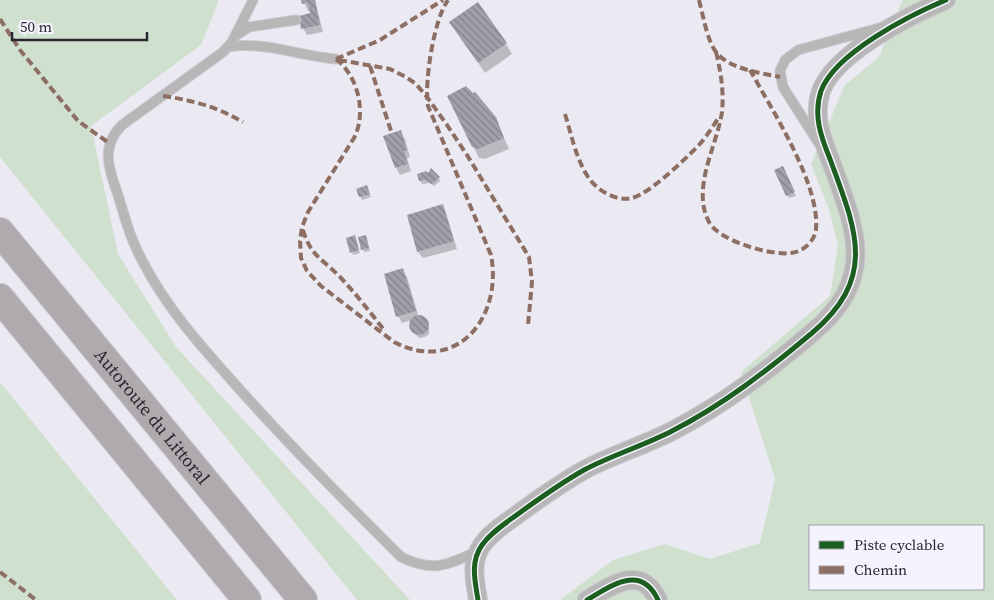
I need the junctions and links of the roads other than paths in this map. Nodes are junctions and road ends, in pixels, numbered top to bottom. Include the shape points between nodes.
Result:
1 (253, 0) edge
2 (946, 0) edge
3 (296, 20) dead end
4 (901, 22) junction
5 (235, 37) junction
6 (228, 47) junction
7 (336, 59) dead end
8 (830, 159) junction
9 (0, 232) edge
10 (0, 298) edge
11 (478, 550) junction
12 (477, 593) edge
13 (247, 600) edge
14 (302, 600) edge
15 (488, 600) edge
16 (587, 600) edge
17 (658, 600) edge

1 - 5 lane
2 - 4 street
3 - 5 lane via 249,27
4 - 8 street via 858,50 825,84 819,100 818,118
4 - 8 lane via 804,48 785,60 780,71 783,86
5 - 6 lane
6 - 7 lane via 250,45
6 - 11 lane via 122,125 111,140 108,152 111,173 132,240 143,263 186,327 213,360 282,437 401,557 425,566 438,566
8 - 11 street via 850,222 856,256 854,276 848,289 826,320 728,399 671,432 597,464 565,482 494,532
9 - 14 highway, Autoroute du Littoral
10 - 13 highway
11 - 12 street via 474,569
12 - 15 street
16 - 17 street via 627,579 646,585

